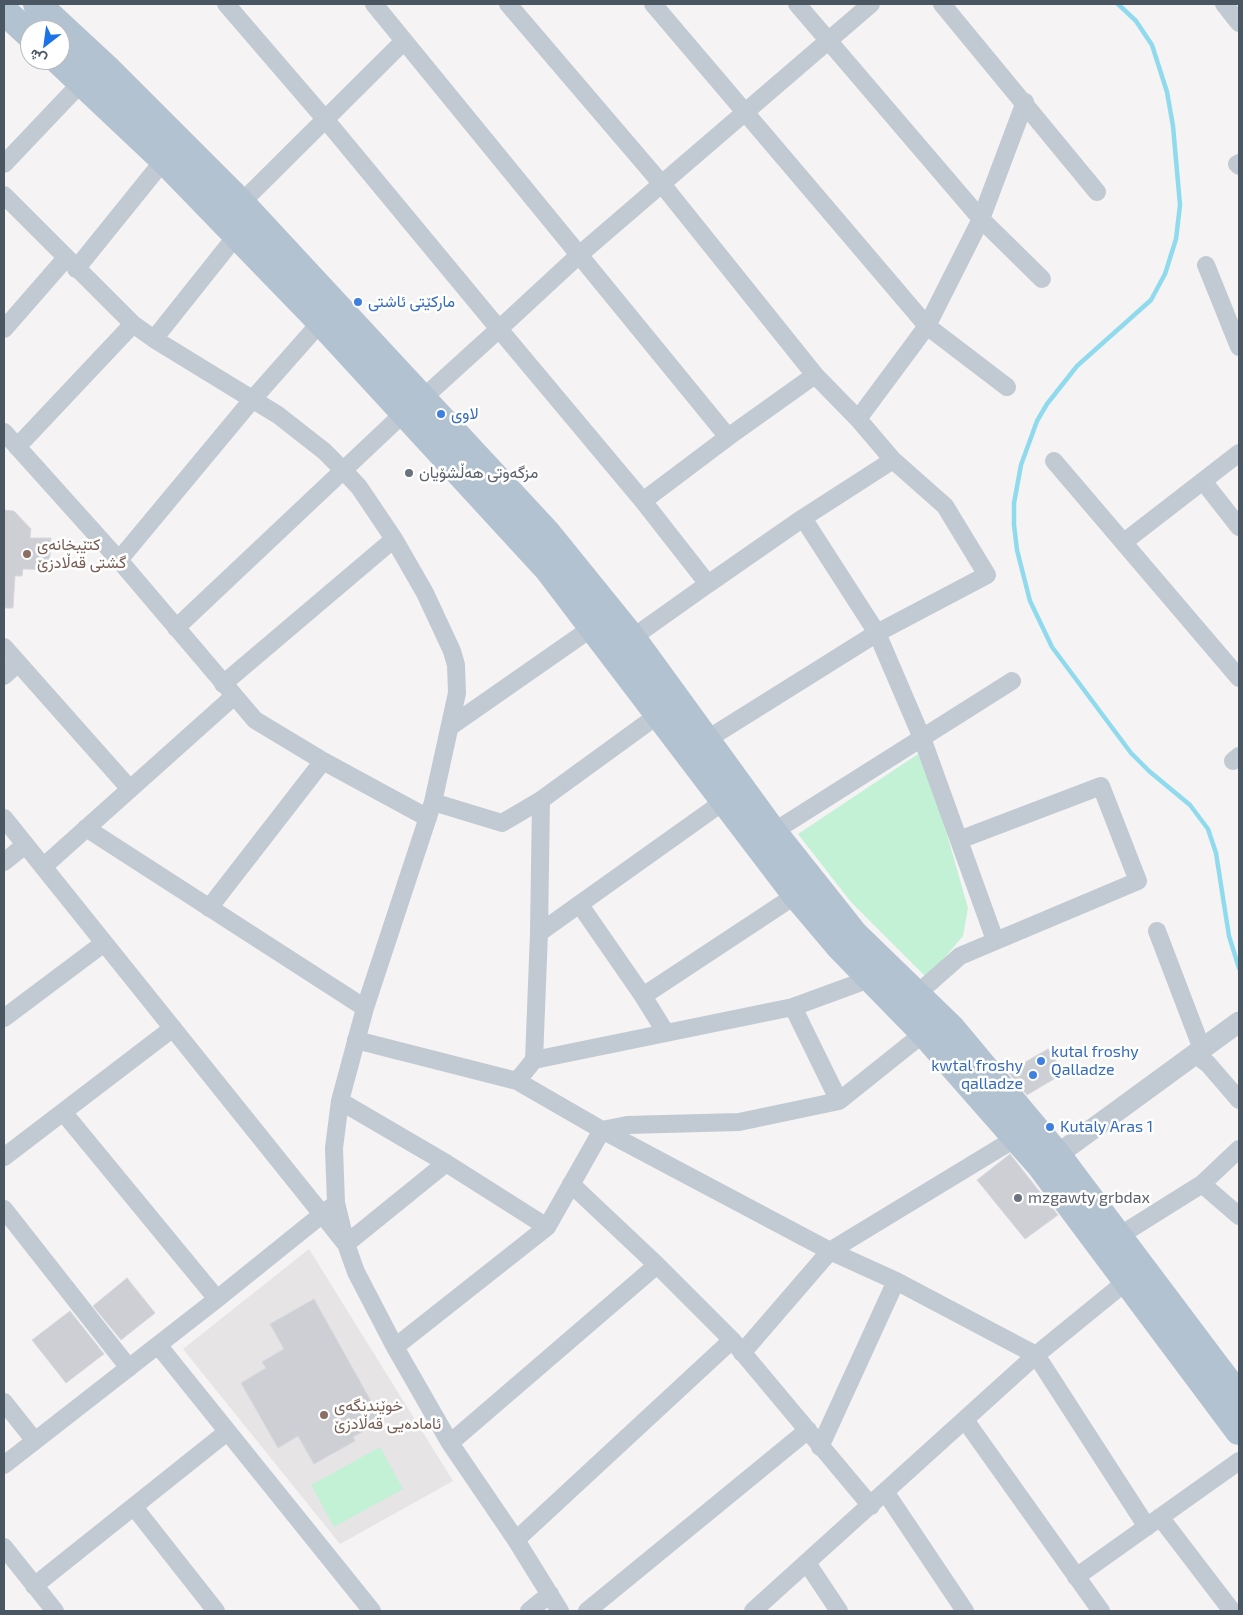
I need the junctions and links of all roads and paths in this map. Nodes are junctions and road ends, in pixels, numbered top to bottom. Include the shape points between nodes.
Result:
1 (36, 4) edge
2 (226, 4) edge
3 (374, 4) edge
4 (508, 4) edge
5 (652, 4) edge
6 (797, 4) edge
7 (870, 4) edge
8 (942, 4) edge
9 (1224, 4) edge
10 (4, 11) edge
11 (1239, 23) edge
12 (20, 26) edge
13 (828, 40) junction
14 (404, 41) junction
15 (69, 70) edge
16 (82, 82) junction
17 (1025, 102) junction
18 (745, 112) junction
19 (325, 119) junction
20 (164, 160) junction
21 (4, 164) edge
22 (661, 183) junction
23 (1097, 192) dead end
24 (4, 195) edge
25 (241, 203) junction
26 (981, 219) junction
27 (236, 236) junction
28 (579, 255) junction
29 (71, 264) junction
30 (1206, 265) dead end
31 (1042, 279) dead end
32 (328, 314) junction
33 (133, 324) junction
34 (927, 326) junction
35 (4, 328) edge
36 (499, 329) junction
37 (154, 339) junction
38 (1239, 347) edge
39 (815, 375) junction
40 (1007, 387) dead end
41 (252, 400) junction
42 (414, 405) junction
43 (858, 419) junction
44 (728, 437) junction
45 (8, 439) edge
46 (1239, 452) edge
47 (893, 460) junction
48 (1054, 461) dead end
49 (344, 470) junction
50 (1203, 481) junction
51 (643, 501) junction
52 (803, 518) junction
53 (1239, 527) edge
54 (394, 539) junction
55 (1124, 542) junction
56 (119, 560) junction
57 (708, 584) junction
58 (593, 627) junction
59 (176, 628) junction
60 (877, 633) junction
61 (632, 638) junction
62 (4, 647) edge
63 (18, 663) junction
64 (4, 676) edge
65 (1239, 678) edge
66 (1012, 681) dead end
67 (228, 691) junction
68 (658, 715) junction
69 (451, 726) junction
70 (922, 738) junction
71 (706, 740) junction
72 (323, 761) junction
73 (130, 789) junction
74 (541, 800) junction
75 (724, 802) junction
76 (430, 810) junction
77 (4, 818) edge
78 (86, 828) junction
79 (773, 832) junction
80 (960, 840) junction
81 (25, 844) junction
82 (4, 862) edge
83 (43, 867) junction
84 (796, 895) junction
85 (580, 905) junction
86 (209, 908) junction
87 (1157, 931) dead end
88 (539, 933) junction
89 (995, 940) junction
90 (104, 943) junction
91 (872, 978) junction
92 (917, 994) junction
93 (643, 996) junction
94 (793, 1007) junction
95 (365, 1008) junction
96 (7, 1009) edge
97 (1232, 1027) edge
98 (173, 1028) junction
99 (666, 1033) junction
100 (924, 1033) junction
101 (356, 1040) junction
102 (1199, 1051) junction
103 (534, 1060) junction
104 (517, 1081) junction
105 (1239, 1100) edge
106 (340, 1101) junction
107 (839, 1101) junction
108 (63, 1112) junction
109 (602, 1130) junction
110 (1016, 1138) junction
111 (1239, 1149) edge
112 (4, 1157) edge
113 (1049, 1161) junction
114 (446, 1163) junction
115 (571, 1184) junction
116 (1202, 1184) junction
117 (336, 1203) junction
118 (4, 1209) edge
119 (322, 1214) junction
120 (1239, 1216) edge
121 (547, 1227) junction
122 (1119, 1236) junction
123 (346, 1244) junction
124 (830, 1251) junction
125 (657, 1265) junction
126 (1128, 1280) junction
127 (896, 1281) junction
128 (217, 1299) junction
129 (158, 1345) junction
130 (394, 1347) junction
131 (737, 1347) junction
132 (1036, 1355) junction
133 (129, 1368) junction
134 (1239, 1397) edge
135 (4, 1402) edge
136 (965, 1420) junction
137 (808, 1430) junction
138 (1239, 1431) edge
139 (227, 1432) junction
140 (35, 1441) junction
141 (450, 1443) junction
142 (820, 1447) junction
143 (1239, 1461) edge
144 (4, 1465) edge
145 (886, 1493) junction
146 (871, 1506) junction
147 (134, 1507) junction
148 (1154, 1522) junction
149 (516, 1540) junction
150 (4, 1547) edge
151 (807, 1563) junction
152 (1076, 1577) junction
153 (34, 1586) junction
154 (550, 1594) junction
155 (55, 1611) edge
156 (216, 1611) edge
157 (372, 1611) edge
158 (529, 1611) edge
159 (560, 1611) edge
160 (587, 1611) edge
161 (753, 1611) edge
162 (839, 1611) edge
163 (965, 1611) edge
164 (1100, 1611) edge
165 (1232, 1611) edge

1 - 25 main road via 106,68
2 - 19 street
3 - 14 street
4 - 22 street
5 - 18 street
6 - 13 street
7 - 13 street
8 - 17 street
9 - 11 street
10 - 12 main road
13 - 18 street
13 - 26 street
14 - 19 street
14 - 28 street
15 - 16 main road
16 - 20 main road
16 - 21 street
17 - 23 street
17 - 26 street
18 - 22 street
18 - 34 street
19 - 25 street
19 - 36 street
20 - 27 main road
20 - 29 street
22 - 28 street
22 - 39 street
24 - 29 street
25 - 32 main road
26 - 31 street
26 - 34 street
27 - 32 main road
27 - 37 street
28 - 36 street
28 - 44 street
29 - 33 street
29 - 35 street
30 - 38 street
32 - 41 street
32 - 42 main road
33 - 37 street
33 - 45 street
34 - 40 street
34 - 43 street
36 - 42 street
36 - 51 street
37 - 41 street
39 - 43 street
39 - 44 street
41 - 49 street via 302,433
41 - 56 street
42 - 49 street
42 - 58 main road
42 - 61 main road via 547,534
43 - 47 street
44 - 51 street
45 - 56 street
46 - 50 street
47 - 52 street
47 - 60 street via 946,506 987,575
48 - 55 street
49 - 54 street
49 - 59 street
50 - 53 street
50 - 55 street
51 - 57 street
52 - 57 street
52 - 60 street
54 - 67 street
54 - 69 street via 425,593 452,651 457,693
55 - 65 street
56 - 59 street
57 - 61 street
58 - 68 main road
58 - 69 street
59 - 67 street
60 - 70 street
60 - 71 street
61 - 71 main road
62 - 63 street
63 - 64 street
63 - 73 street
66 - 70 street
67 - 72 street via 255,720
67 - 73 street
68 - 74 street
68 - 75 main road
69 - 76 street
70 - 79 street
70 - 80 street
71 - 79 main road
72 - 76 street
72 - 86 street
73 - 78 street
74 - 76 street via 502,823
74 - 88 street
75 - 84 main road
75 - 85 street
76 - 95 street
77 - 81 street
78 - 83 street
78 - 86 street
79 - 92 main road via 854,934
80 - 89 street
80 - 89 street via 1100,786 1138,881
81 - 82 street
81 - 83 street
83 - 90 street
84 - 91 main road via 840,947
84 - 93 street
85 - 88 street
85 - 93 street
86 - 95 street
87 - 102 street
88 - 103 street
89 - 92 street via 960,956
90 - 96 street
90 - 98 street
91 - 94 street
91 - 100 main road
92 - 113 main road via 951,1028
93 - 99 street
94 - 99 street
94 - 107 street
95 - 101 street
97 - 102 street
98 - 108 street
98 - 119 street
99 - 103 street
100 - 107 street
100 - 110 main road
101 - 104 street
101 - 106 street
102 - 105 street
102 - 113 street
103 - 104 street
104 - 109 street
106 - 114 street
106 - 117 street via 334,1148
107 - 109 street via 739,1122 627,1125
108 - 112 street
108 - 128 street
109 - 115 street
109 - 124 street
110 - 113 main road
110 - 124 street
111 - 116 street
113 - 122 main road
113 - 126 main road
114 - 121 street
114 - 123 street
115 - 121 street
115 - 125 street
116 - 120 street
116 - 122 street
117 - 119 street
117 - 123 street
118 - 133 street
119 - 123 street
119 - 128 street
121 - 130 street
122 - 134 main road
123 - 130 street
124 - 127 street
124 - 131 street
125 - 131 street
125 - 141 street
126 - 132 street
126 - 138 main road
127 - 132 street
127 - 142 street
128 - 129 street
129 - 133 street
129 - 139 street
130 - 141 street
131 - 137 street
131 - 149 street
132 - 136 street
132 - 148 street
133 - 140 street
135 - 140 street
136 - 145 street
136 - 152 street
137 - 142 street
137 - 160 street
139 - 147 street
139 - 157 street
140 - 144 street
141 - 149 street
142 - 146 street
143 - 148 street
145 - 146 street
145 - 163 street
146 - 151 street
147 - 153 street
147 - 156 street
148 - 152 street
148 - 165 street
149 - 154 street
150 - 153 street
151 - 161 street
151 - 162 street
152 - 164 street
153 - 155 street
154 - 158 street
154 - 159 street

